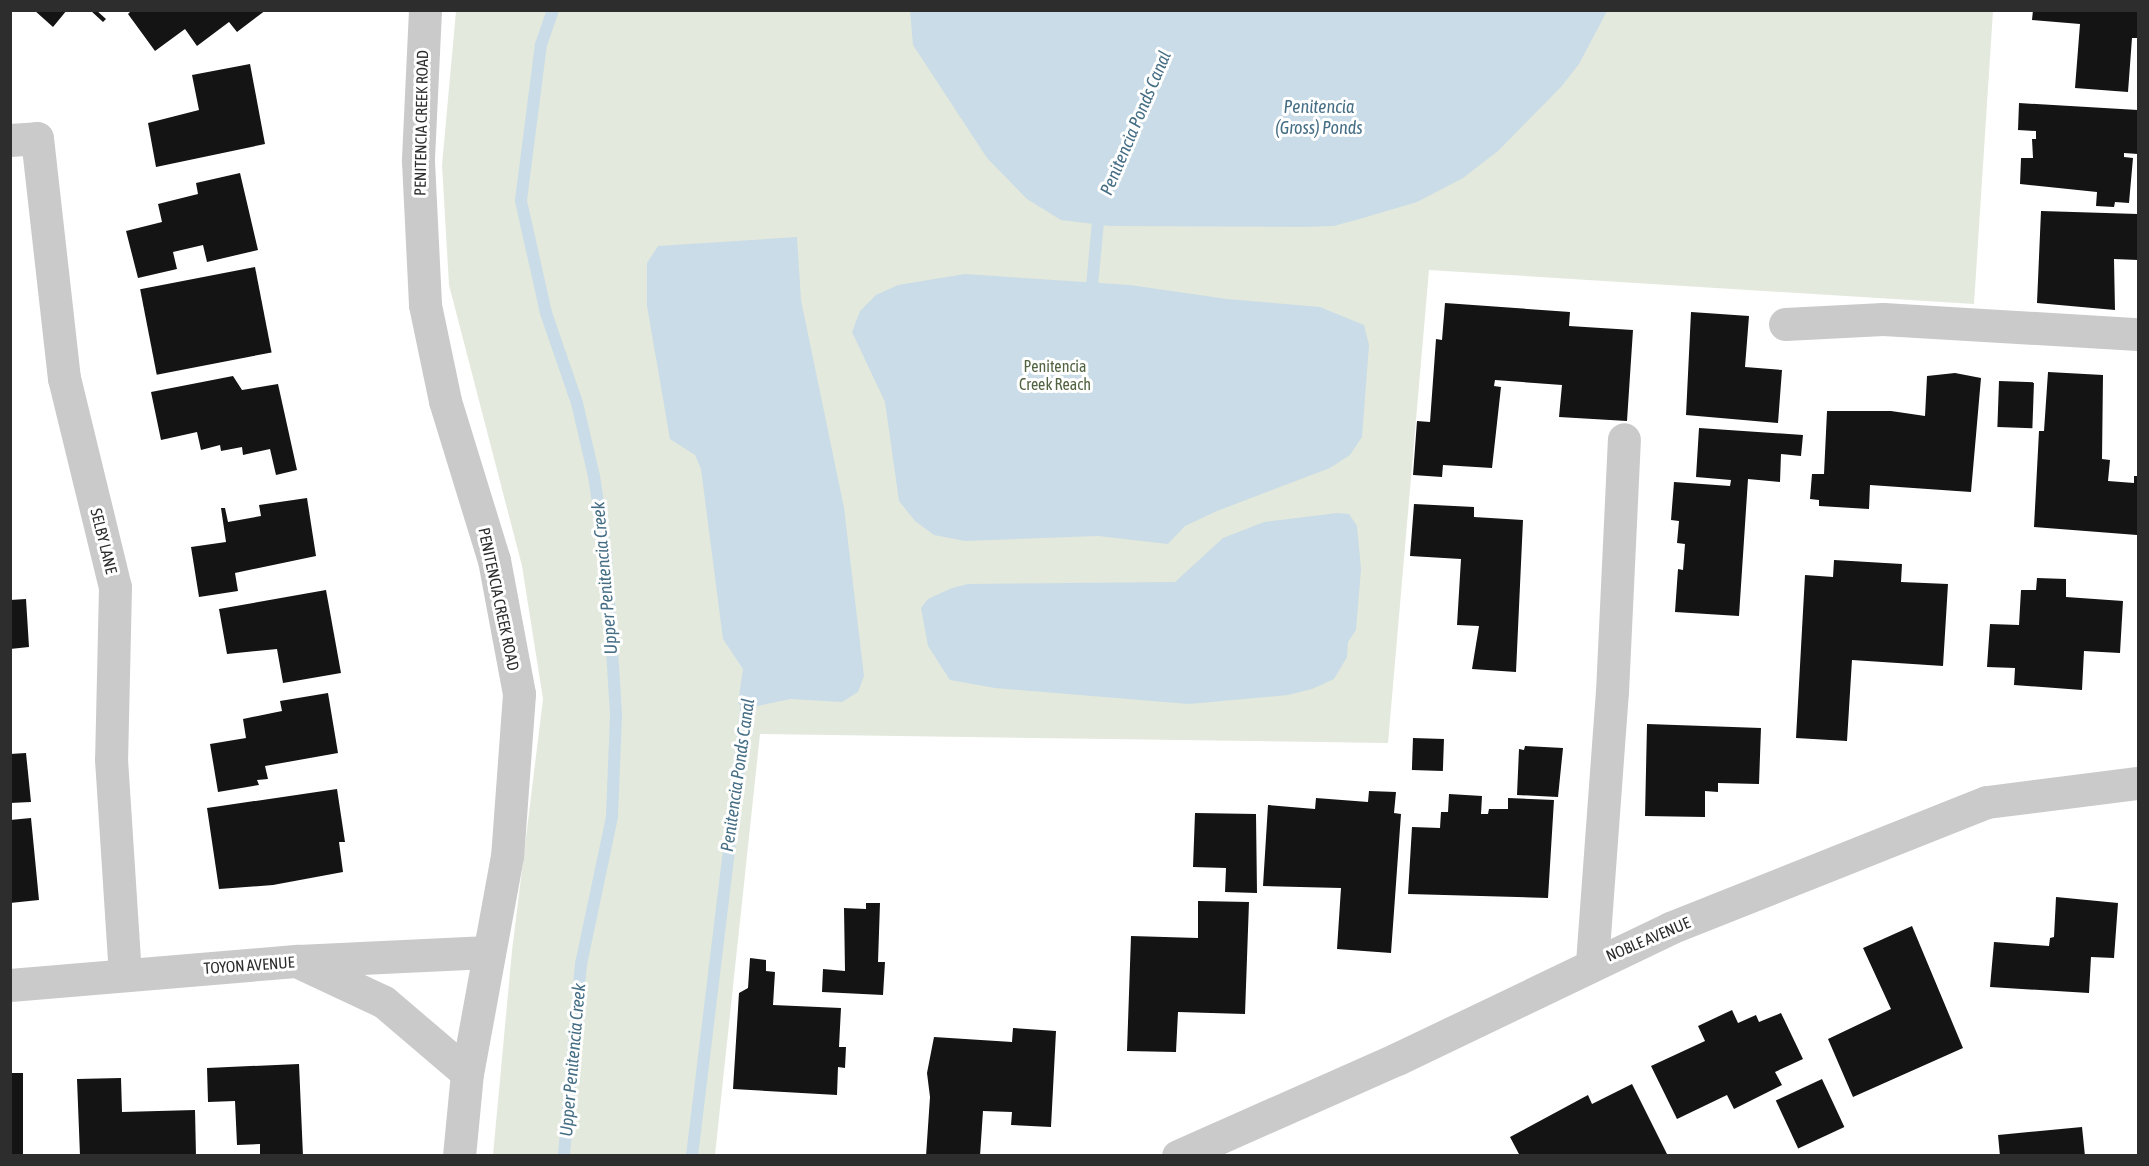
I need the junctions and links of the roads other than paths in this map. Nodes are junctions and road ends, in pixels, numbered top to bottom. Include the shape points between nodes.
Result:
1 (426, 10) edge
2 (10, 140) edge
3 (1785, 324) dead end
4 (2139, 334) edge
5 (1624, 439) dead end
6 (2139, 783) edge
7 (488, 952) junction
8 (298, 962) junction
9 (1592, 963) junction
10 (125, 975) junction
11 (10, 985) edge
12 (467, 1073) junction
13 (459, 1155) edge
14 (1178, 1155) edge

1 - 7 street, PENITENCIA CREEK ROAD via 418,161 425,305 445,401 494,560 519,694 507,856
2 - 10 street, SELBY LANE via 37,138 64,378 115,587 111,759
3 - 4 street via 1883,319
5 - 9 street via 1612,692
6 - 9 street, NOBLE AVENUE via 1987,802
7 - 8 street, TOYON AVENUE
7 - 12 street, PENITENCIA CREEK ROAD
8 - 10 street, TOYON AVENUE
8 - 12 street via 384,1002
9 - 14 street, NOBLE AVENUE via 1397,1059
10 - 11 street, TOYON AVENUE
12 - 13 street, PENITENCIA CREEK ROAD

